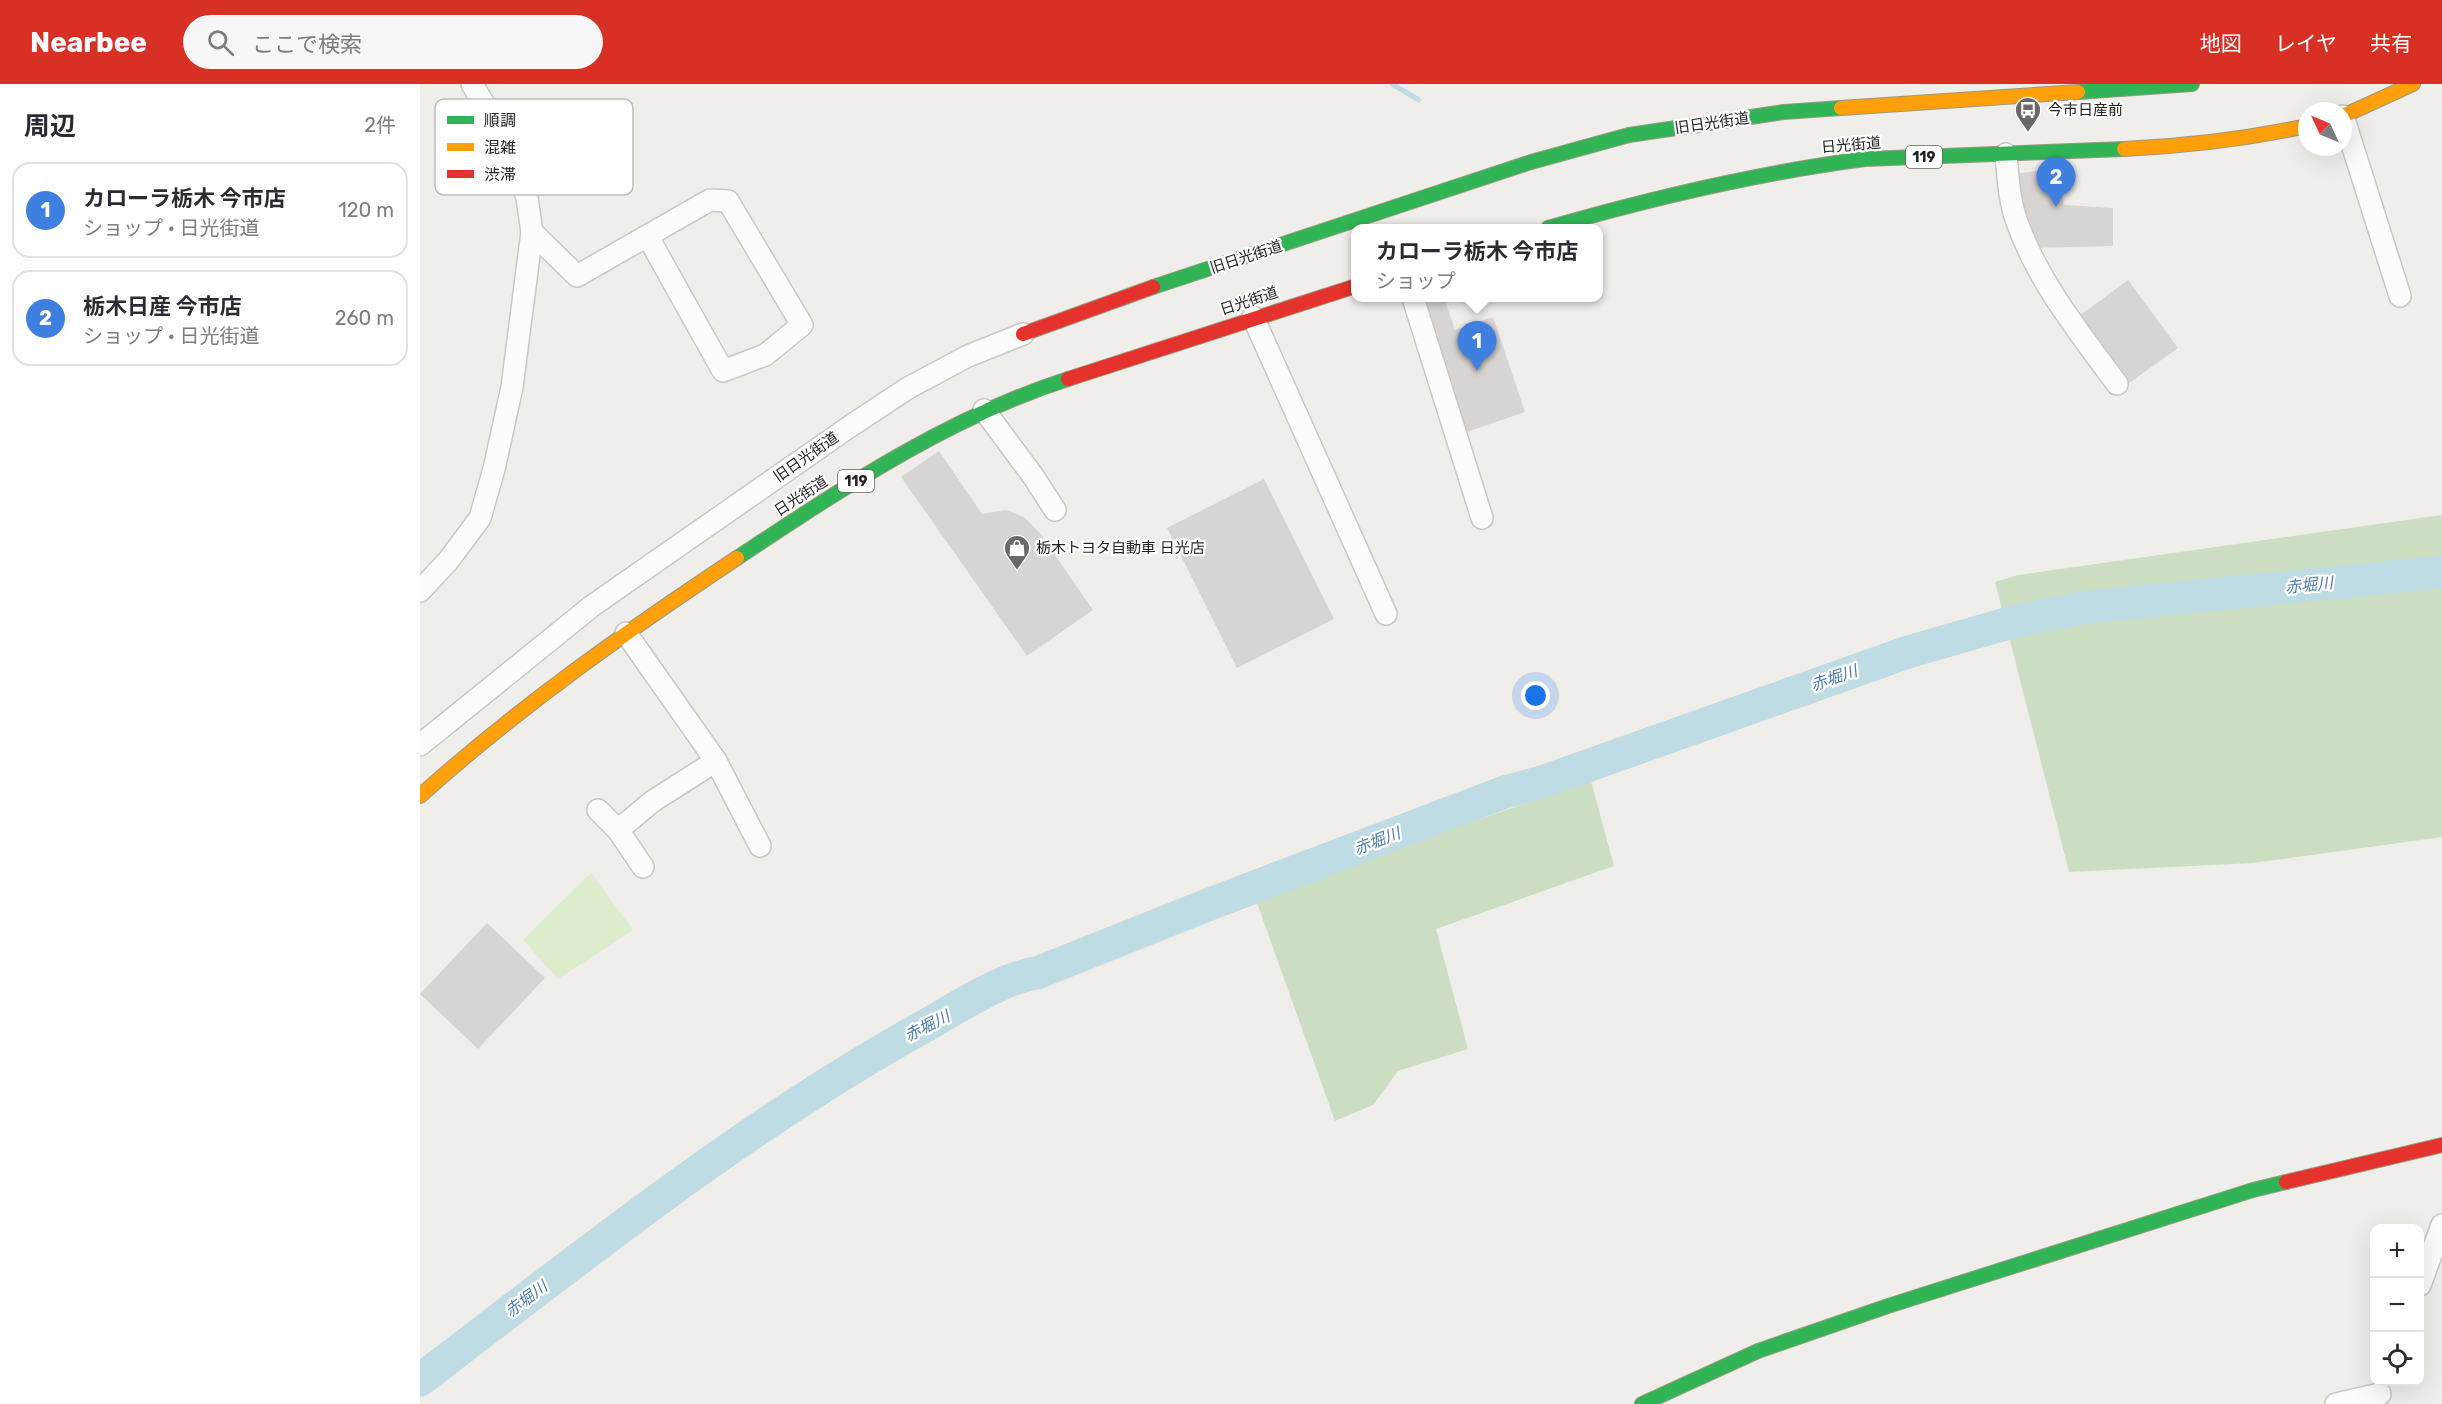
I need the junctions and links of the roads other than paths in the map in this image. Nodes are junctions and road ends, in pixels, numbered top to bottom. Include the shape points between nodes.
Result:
1 (472, 84) edge
2 (2192, 84) edge
3 (2414, 84) edge
4 (481, 99) edge
5 (2352, 112) edge
6 (2298, 128) edge
7 (2352, 144) edge
8 (2006, 154) junction
9 (526, 195) edge
10 (1561, 224) edge
11 (532, 232) junction
12 (648, 237) junction
13 (1351, 287) edge
14 (2400, 296) dead end
15 (1415, 302) edge
16 (1253, 316) junction
17 (1023, 334) joint
18 (2117, 384) dead end
19 (984, 410) junction
20 (1055, 510) dead end
21 (1482, 518) dead end
22 (420, 591) edge
23 (1386, 614) dead end
24 (626, 633) junction
25 (420, 745) edge
26 (716, 761) junction
27 (420, 795) edge
28 (598, 810) dead end
29 (618, 830) junction
30 (760, 846) dead end
31 (643, 867) dead end
32 (2442, 1145) edge
33 (2442, 1225) edge
34 (2423, 1278) edge
35 (2382, 1393) edge
36 (1642, 1404) edge
37 (2336, 1404) edge

1 - 4 street
2 - 17 main road, 旧日光街道 via 1785,112 1629,135 1531,162
3 - 5 main road
6 - 8 main road, 日光街道 / 119 via 2192,146
7 - 14 street
8 - 10 main road, 日光街道 / 119 via 1865,159 1760,174 1638,201
8 - 18 street via 2016,222 2040,272
9 - 11 street
11 - 12 street via 577,276
11 - 22 street via 512,387 480,518
12 - 12 street via 710,200 728,201 802,325 765,354 723,371
13 - 16 main road, 日光街道 / 119
15 - 21 street
16 - 19 main road, 日光街道 / 119
16 - 23 street
17 - 25 street, 旧日光街道 via 968,356 908,388 849,427 592,606
19 - 20 street
19 - 24 main road, 日光街道 / 119 via 815,506
24 - 26 street
24 - 27 main road, 日光街道 / 119 via 558,682
26 - 29 street via 653,801
26 - 30 street
28 - 29 street
29 - 31 street
32 - 36 main road via 2253,1190 1888,1306 1758,1351
33 - 34 street
35 - 37 street

